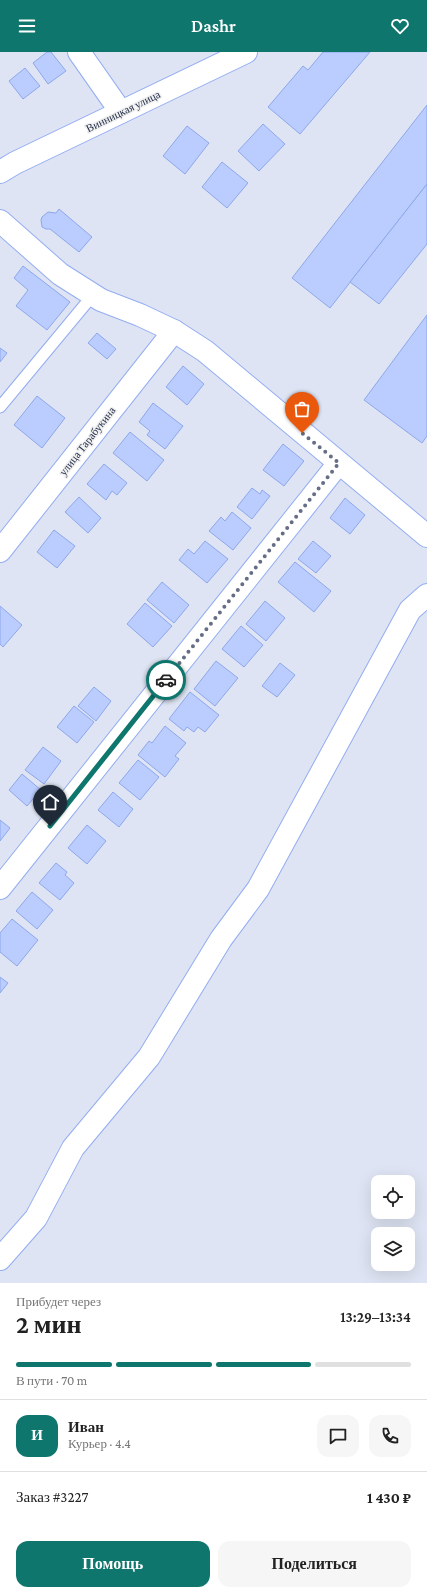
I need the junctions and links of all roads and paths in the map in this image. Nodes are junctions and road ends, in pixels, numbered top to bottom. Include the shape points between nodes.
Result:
1 (79, 52) edge
2 (246, 52) edge
3 (121, 112) junction
4 (0, 172) edge
5 (0, 221) edge
6 (93, 295) junction
7 (174, 332) junction
8 (0, 407) edge
9 (339, 463) junction
10 (427, 536) edge
11 (0, 551) edge
12 (427, 595) edge
13 (0, 888) edge
14 (0, 1259) edge

1 - 3 street
2 - 3 street, Винницкая улица
3 - 4 street, Винницкая улица
5 - 6 street via 60,274
6 - 7 street
6 - 8 lane
7 - 9 street via 205,351
7 - 11 street, улица Тарабукина
9 - 10 street
9 - 13 street
12 - 14 street via 410,610 258,889 221,939 149,1057 73,1148 36,1218

